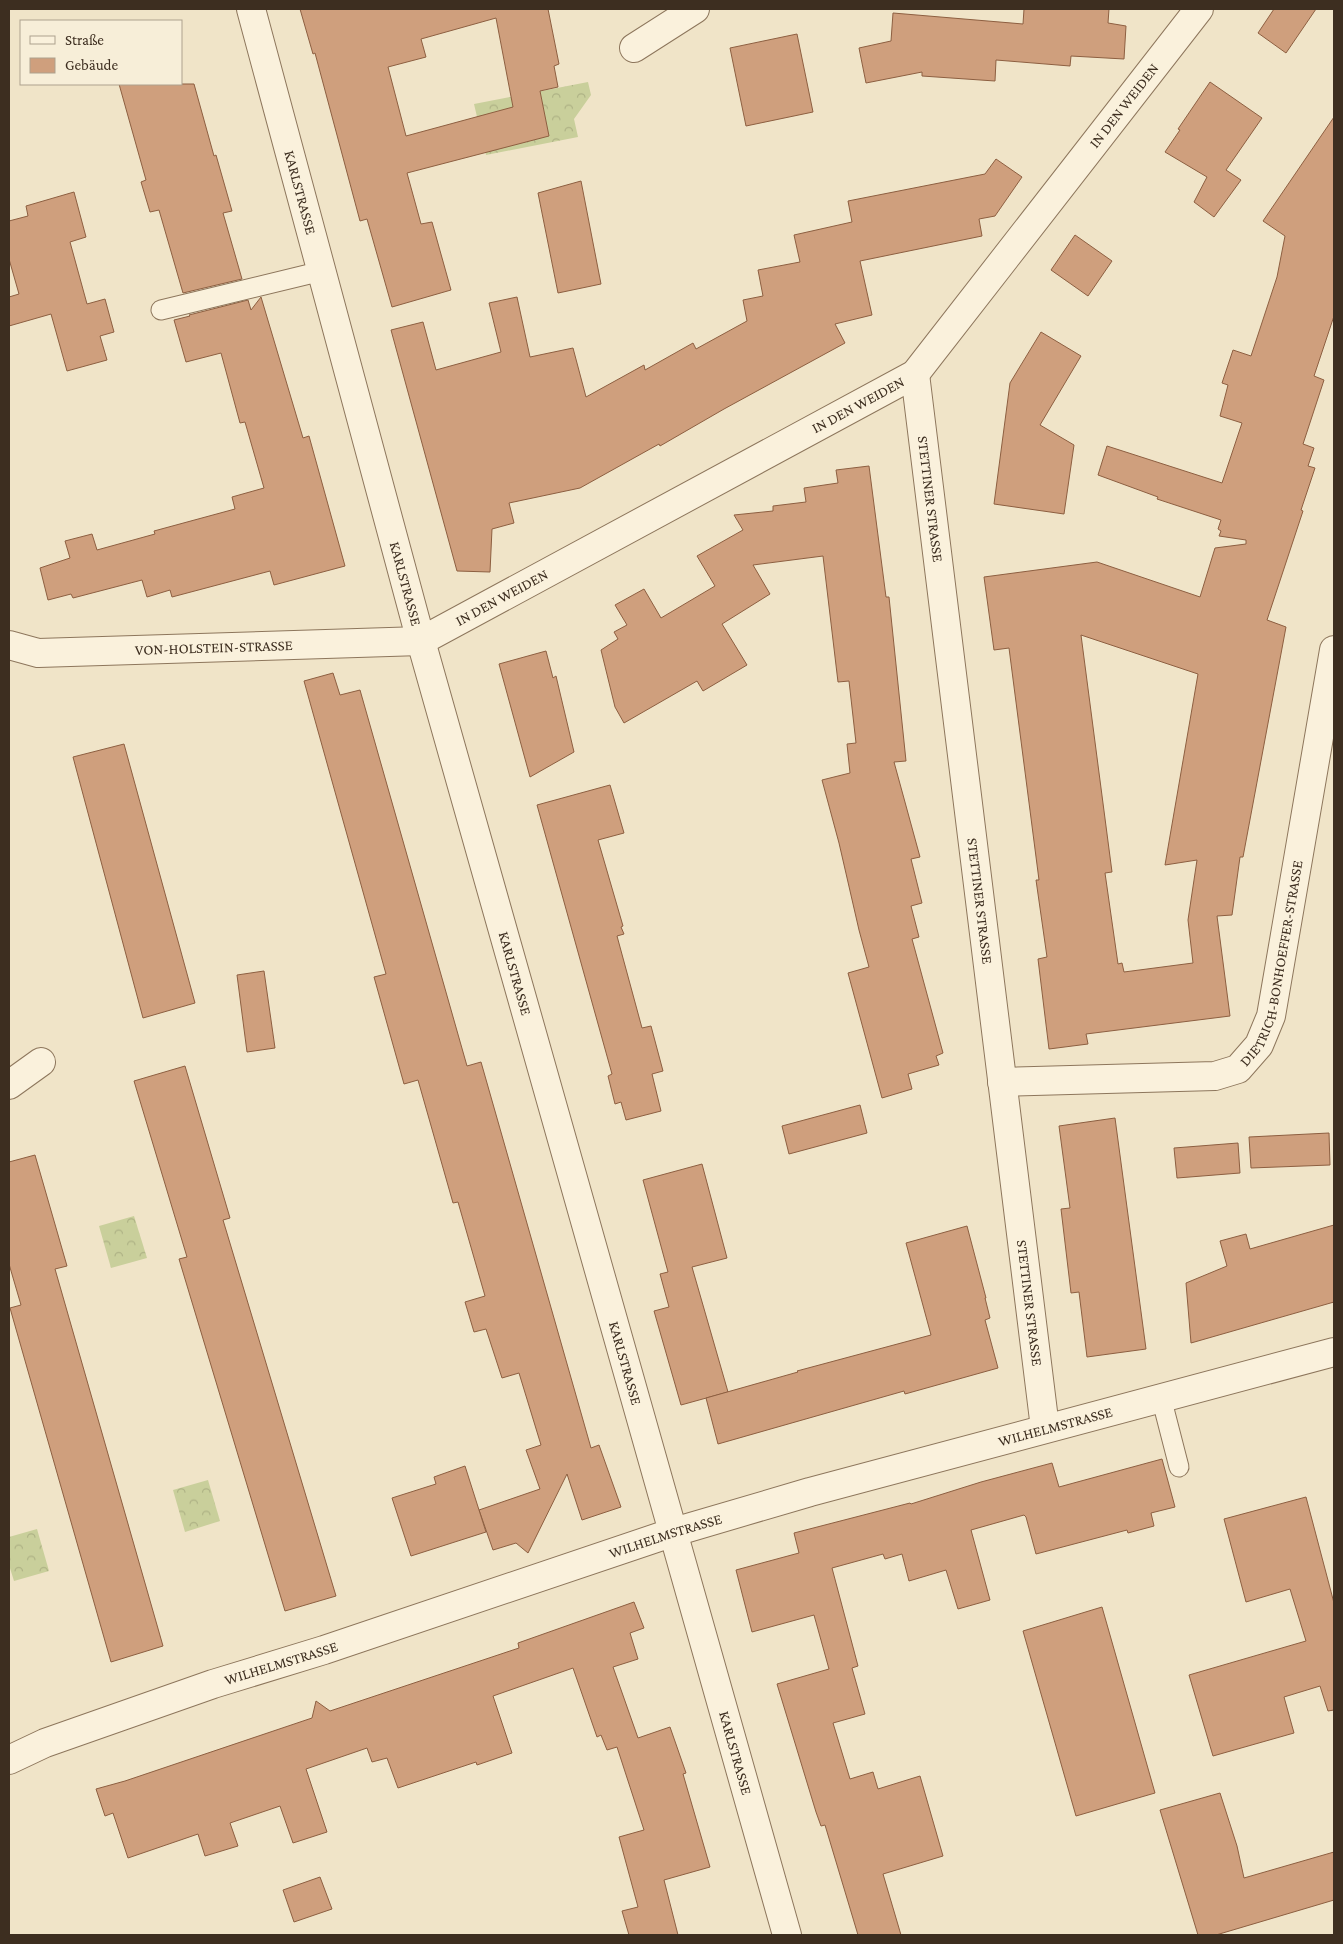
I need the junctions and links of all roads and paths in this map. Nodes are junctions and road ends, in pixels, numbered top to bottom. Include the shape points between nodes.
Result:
1 (251, 9) edge
2 (695, 9) edge
3 (1199, 9) edge
4 (634, 48) dead end
5 (322, 271) junction
6 (162, 310) dead end
7 (915, 374) junction
8 (421, 641) junction
9 (9, 646) edge
10 (1334, 650) edge
11 (41, 1062) dead end
12 (1002, 1082) junction
13 (9, 1085) edge
14 (1334, 1352) edge
15 (1161, 1397) junction
16 (1045, 1428) junction
17 (1179, 1467) dead end
18 (674, 1532) junction
19 (9, 1760) edge
20 (787, 1935) edge

1 - 5 street, KARLSTRASSE
2 - 4 street
3 - 7 street, IN DEN WEIDEN
5 - 6 lane
5 - 8 street, KARLSTRASSE
7 - 8 street, IN DEN WEIDEN
7 - 12 street, STETTINER STRASSE
8 - 9 street, VON-HOLSTEIN-STRASSE via 38,653
8 - 18 street, KARLSTRASSE
10 - 12 street, DIETRICH-BONHOEFFER-STRASSE via 1271,1016 1259,1045 1238,1069 1215,1076
11 - 13 street
12 - 16 street, STETTINER STRASSE
14 - 15 street, WILHELMSTRASSE
15 - 16 street, WILHELMSTRASSE
15 - 17 lane
16 - 18 street, WILHELMSTRASSE
18 - 19 street, WILHELMSTRASSE via 213,1684 46,1743
18 - 20 street, KARLSTRASSE

